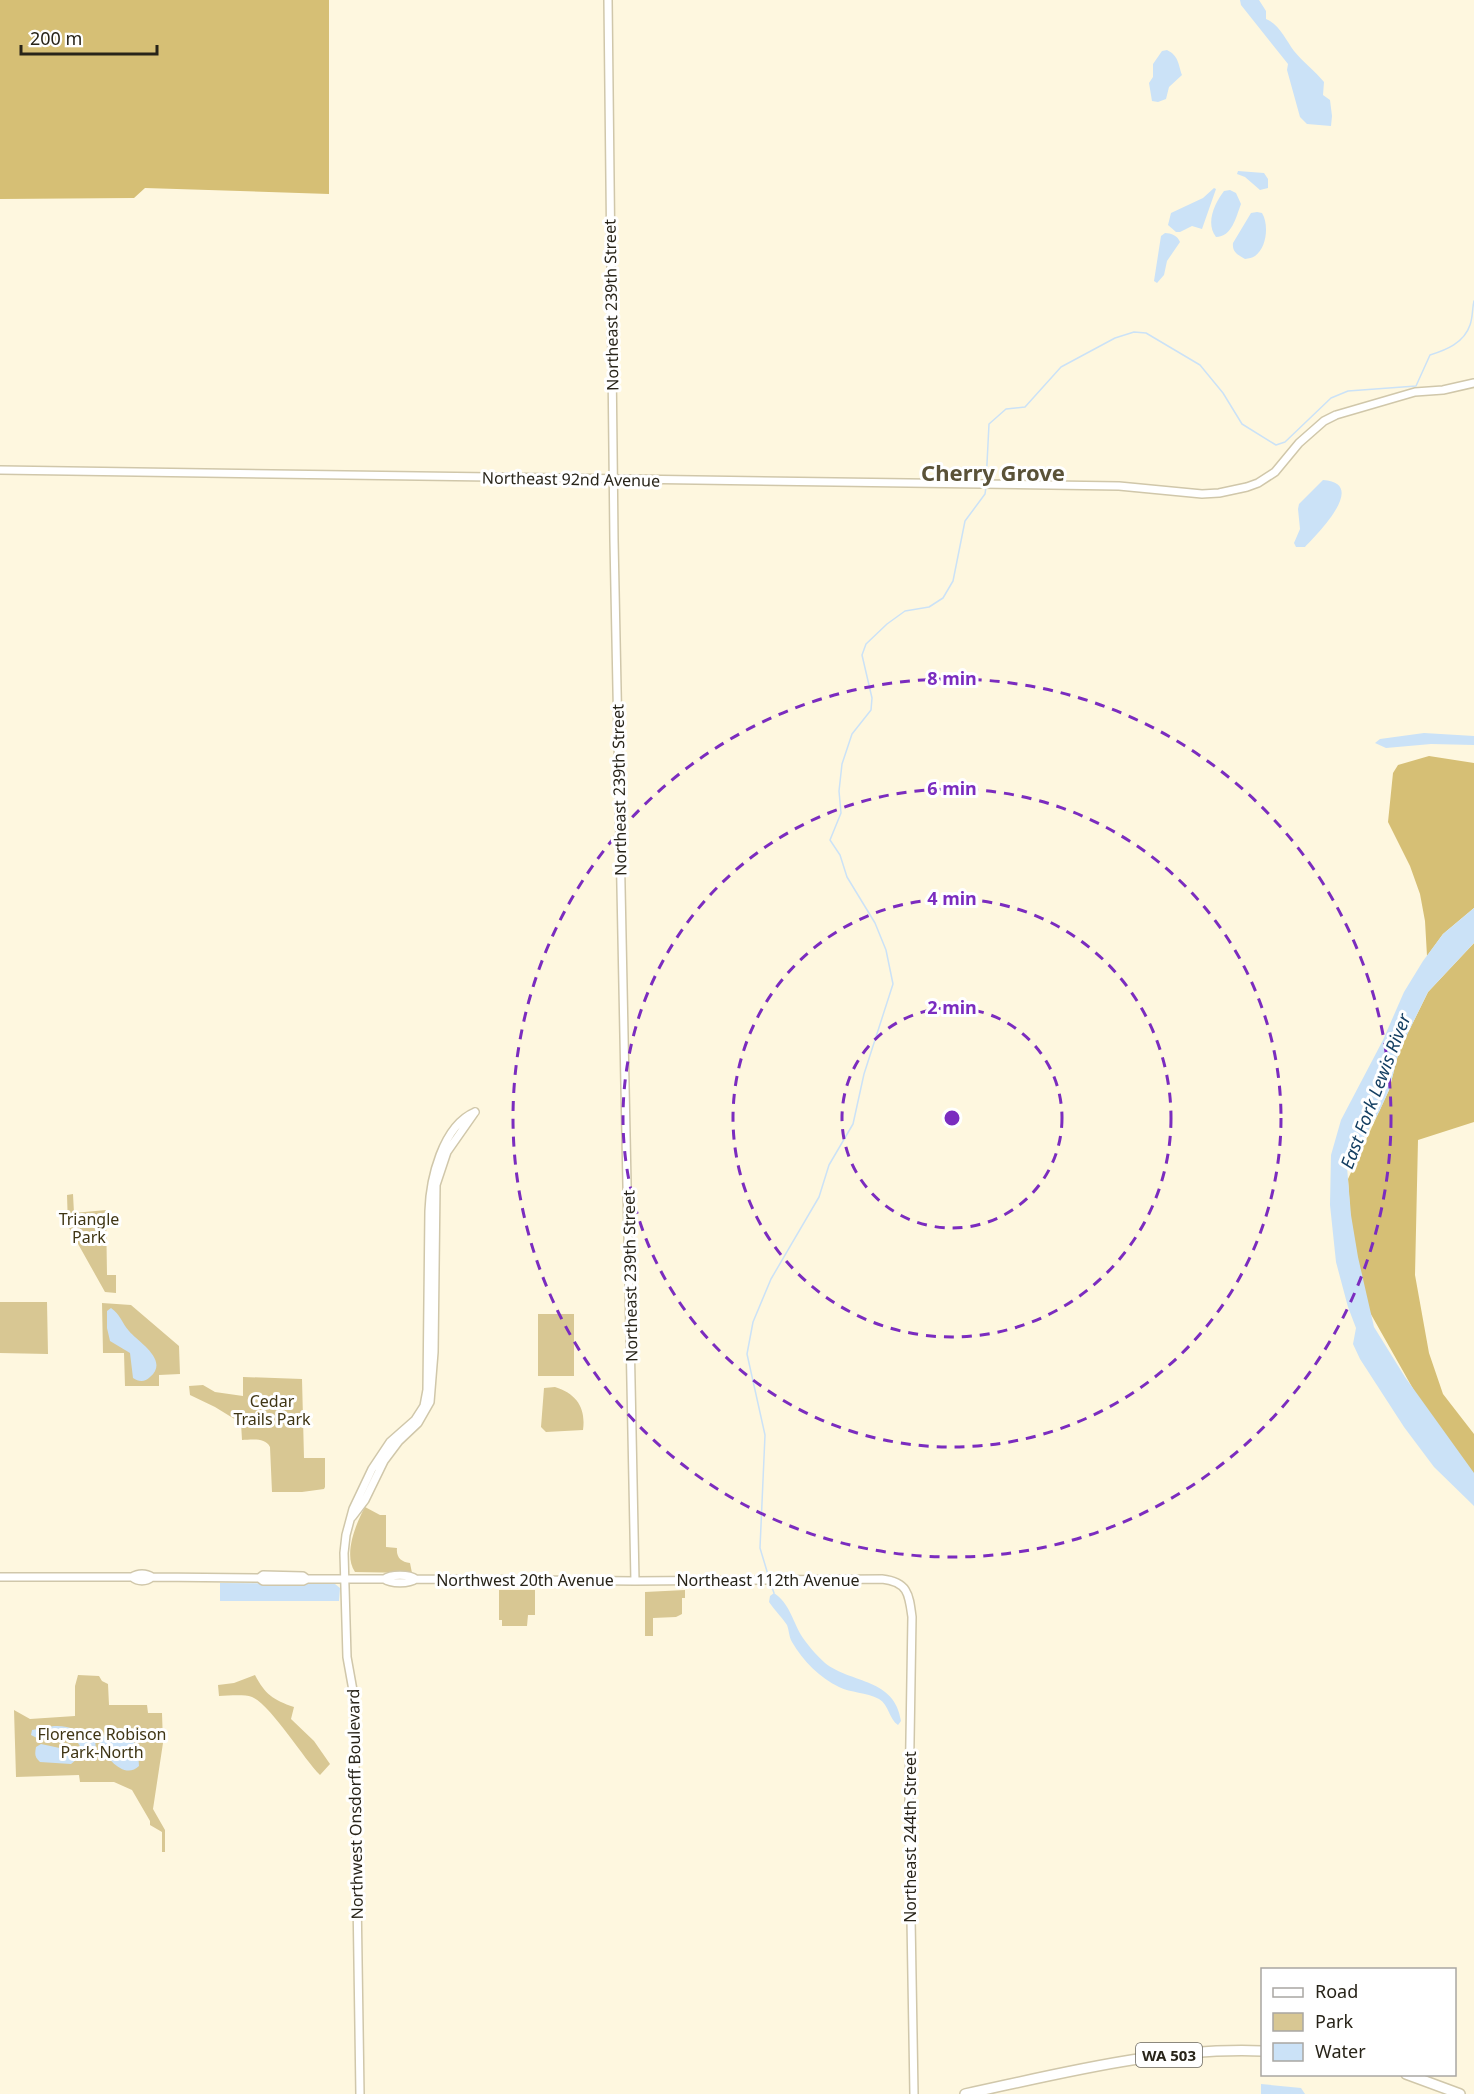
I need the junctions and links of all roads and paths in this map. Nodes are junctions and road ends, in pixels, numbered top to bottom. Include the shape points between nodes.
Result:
1 (608, 0) edge
2 (1474, 383) edge
3 (0, 470) edge
4 (613, 480) junction
5 (352, 1517) junction
6 (0, 1577) edge
7 (345, 1579) junction
8 (634, 1581) junction
9 (900, 1584) joint
10 (1261, 2051) edge
11 (1411, 2076) edge
12 (360, 2094) edge
13 (914, 2094) edge
14 (966, 2094) edge
15 (1460, 2094) edge

1 - 4 street, Northeast 239th Street
2 - 4 street, Northeast 92nd Avenue via 1415,392 1324,420 1275,472 1258,483 1219,493 1143,487
3 - 4 street, Northeast 92nd Avenue
4 - 8 street, Northeast 239th Street
5 - 5 street, Northwest Onsdorff Boulevard via 384,1461 418,1423 430,1402 436,1185 447,1152 475,1112 451,1135 437,1161 431,1184 425,1402 415,1420 385,1448
5 - 7 street, Northwest Onsdorff Boulevard via 345,1541
6 - 7 street, Northwest 20th Avenue via 148,1580 263,1575
7 - 8 street, Northwest 20th Avenue
7 - 12 street, Northwest Onsdorff Boulevard via 347,1658 354,1696
8 - 9 street, Northeast 112th Avenue via 882,1579
9 - 13 street, Northeast 244th Street via 910,1596 912,1617 909,1801
10 - 14 main road, WA 503 via 1154,2057
11 - 15 main road

